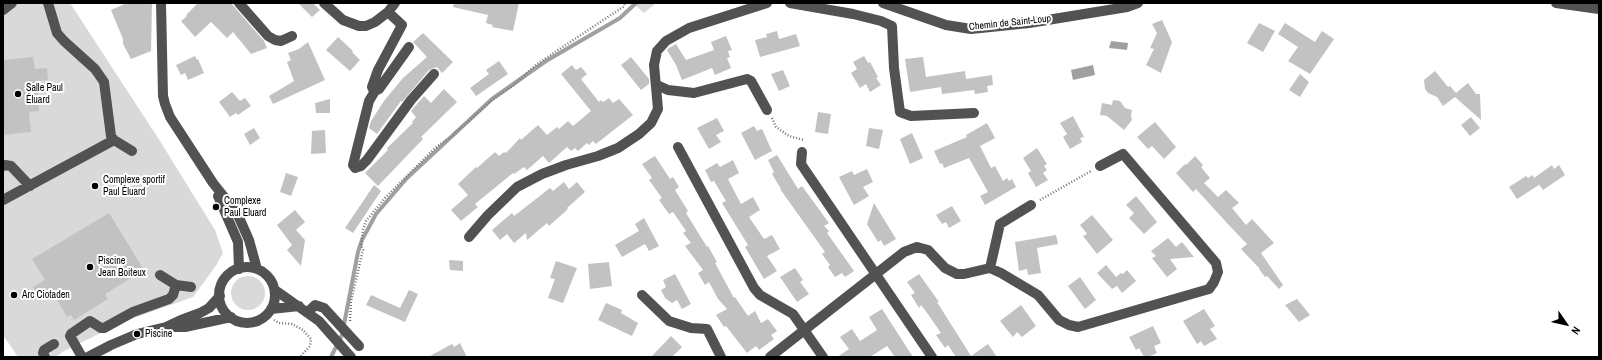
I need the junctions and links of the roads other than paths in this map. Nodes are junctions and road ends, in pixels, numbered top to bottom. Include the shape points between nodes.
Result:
1 (12, 3) edge
2 (48, 3) edge
3 (162, 3) edge
4 (239, 3) edge
5 (324, 3) edge
6 (395, 3) edge
7 (767, 3) edge
8 (790, 3) edge
9 (883, 3) edge
10 (1138, 3) edge
11 (1556, 3) edge
12 (1599, 9) edge
13 (3, 10) edge
14 (388, 12) junction
15 (292, 36) dead end
16 (409, 47) dead end
17 (434, 74) dead end
18 (657, 85) junction
19 (375, 91) junction
20 (767, 110) road end
21 (974, 113) dead end
22 (114, 140) junction
23 (678, 147) dead end
24 (132, 151) dead end
25 (802, 152) dead end
26 (3, 166) edge
27 (1100, 166) road end
28 (213, 183) junction
29 (30, 186) junction
30 (3, 200) edge
31 (1031, 205) road end
32 (469, 237) dead end
33 (257, 268) junction
34 (990, 268) junction
35 (238, 269) junction
36 (160, 274) dead end
37 (876, 274) junction
38 (176, 285) junction
39 (192, 287) dead end
40 (275, 290) junction
41 (642, 295) dead end
42 (220, 296) junction
43 (299, 306) junction
44 (269, 312) junction
45 (308, 312) junction
46 (231, 318) junction
47 (166, 326) junction
48 (804, 331) junction
49 (54, 344) dead end
50 (359, 346) dead end
51 (349, 354) edge
52 (45, 357) edge
53 (82, 357) edge
54 (88, 357) edge
55 (721, 357) edge
56 (770, 357) edge
57 (823, 357) edge
58 (932, 357) edge

1 - 13 street
2 - 22 street via 57,33 95,69 104,82 111,136
3 - 28 street via 164,104
4 - 15 street via 268,36 281,41
5 - 14 street via 343,20 359,26 375,22
6 - 14 street
7 - 18 street via 689,28 666,41 657,51 654,65
8 - 21 street via 853,14 892,26 900,112 911,116
9 - 10 street, Chemin de Saint-Loup via 946,25 970,29 1029,23
11 - 12 street
14 - 19 street via 402,25 378,70 372,87
16 - 19 street
17 - 19 street via 411,100 367,160 355,168 353,165 369,101
18 - 20 street via 668,90 694,93 747,79 751,81
18 - 32 street via 658,109 651,123 639,134 618,148 566,164 517,187
22 - 24 street
22 - 29 street
23 - 48 street via 754,288 760,295 793,314
25 - 37 street via 801,164
26 - 29 street via 11,166
27 - 34 street via 1123,154 1216,263 1218,272 1209,289 1078,327 1059,320 1038,295
28 - 33 street via 244,226
28 - 35 street via 238,242
29 - 30 street
31 - 34 street via 1000,224
33 - 35 street
33 - 40 street via 269,277
34 - 37 street via 957,274 945,268 928,250 917,247 904,252
35 - 42 street via 223,282
36 - 38 street
37 - 48 street
37 - 58 street
38 - 39 street
38 - 53 street via 169,299 133,312 104,328 90,321 71,334
40 - 43 street
40 - 44 street via 275,300
41 - 55 street via 669,321 691,328 707,329
42 - 46 street via 223,308
42 - 47 street via 209,308
43 - 44 street
43 - 45 street
44 - 46 street via 260,320 246,323
45 - 50 street via 315,305 324,308
45 - 51 street via 320,321
46 - 47 street via 185,327
47 - 54 street via 137,334
48 - 56 street
48 - 57 street
49 - 52 street via 44,350

